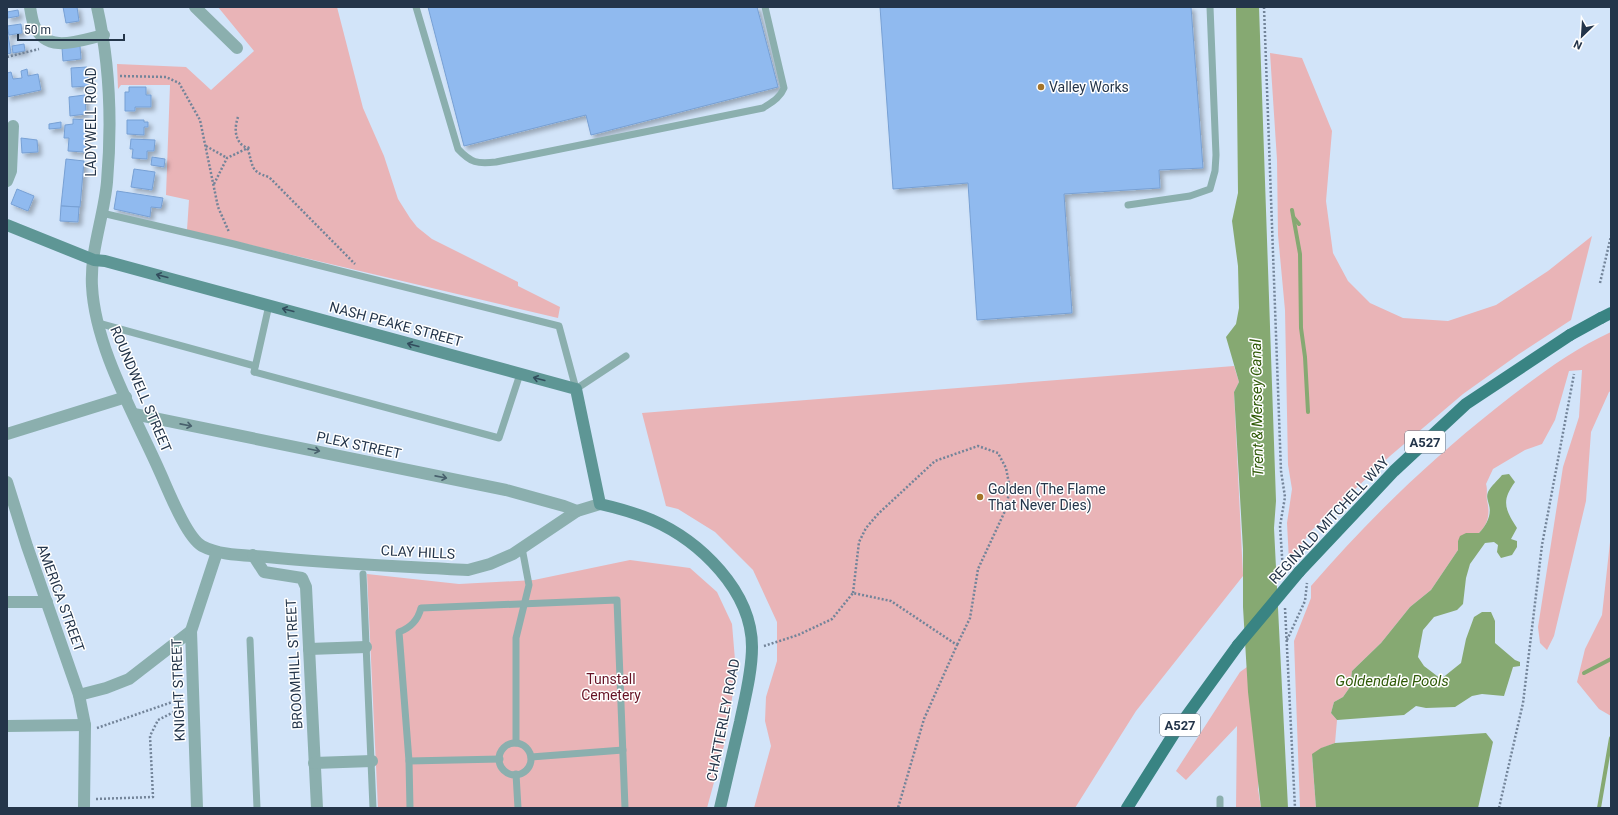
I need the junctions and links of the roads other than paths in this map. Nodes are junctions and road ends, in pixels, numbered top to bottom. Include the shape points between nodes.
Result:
1 (30, 7) edge
2 (97, 7) edge
3 (195, 7) edge
4 (416, 7) edge
5 (765, 7) edge
6 (1210, 7) edge
7 (104, 35) junction
8 (237, 48) dead end
9 (14, 126) dead end
10 (7, 182) edge
11 (1128, 205) dead end
12 (102, 213) junction
13 (7, 226) edge
14 (94, 260) junction
15 (269, 305) junction
16 (1606, 316) edge
17 (98, 323) junction
18 (626, 356) dead end
19 (255, 366) junction
20 (520, 374) junction
21 (576, 389) junction
22 (126, 397) junction
23 (134, 414) junction
24 (7, 434) edge
25 (7, 482) edge
26 (600, 504) junction
27 (577, 511) junction
28 (522, 548) junction
29 (217, 552) junction
30 (252, 555) junction
31 (363, 574) dead end
32 (7, 602) edge
33 (47, 602) junction
34 (524, 603) junction
35 (191, 631) junction
36 (250, 640) dead end
37 (366, 647) junction
38 (309, 649) junction
39 (79, 695) junction
40 (7, 726) edge
41 (85, 729) junction
42 (516, 743) junction
43 (624, 750) junction
44 (530, 757) junction
45 (500, 759) junction
46 (372, 761) junction
47 (409, 761) junction
48 (314, 763) junction
49 (516, 774) junction
50 (1220, 799) dead end
51 (84, 804) edge
52 (197, 808) edge
53 (257, 808) edge
54 (317, 808) edge
55 (373, 808) edge
56 (410, 808) edge
57 (518, 808) edge
58 (625, 808) edge
59 (720, 808) edge
60 (1127, 808) edge
61 (1220, 808) edge

1 - 7 street via 34,26 43,39 57,45
2 - 7 street, LADYWELL ROAD
3 - 8 street
4 - 5 lane via 458,149 467,159 479,164 762,108 775,101 784,88
6 - 11 lane via 1216,155 1215,172 1210,188 1190,196
7 - 12 street, LADYWELL ROAD via 109,125 107,183
9 - 10 street via 11,171
12 - 14 street, LADYWELL ROAD
12 - 21 lane via 559,326
13 - 14 street
15 -> 14 street, NASH PEAKE STREET
14 - 17 street, ROUNDWELL STREET via 92,285
15 - 19 lane
20 -> 15 street, NASH PEAKE STREET
16 - 60 main road, REGINALD MITCHELL WAY / A527, bridge via 1570,335 1466,404 1394,471 1302,569 1238,645 1175,732
17 - 19 lane
17 - 22 street, ROUNDWELL STREET via 110,361
18 - 21 lane
19 - 20 lane via 254,372 499,438
21 -> 20 street, NASH PEAKE STREET
21 - 26 street
22 - 23 street, ROUNDWELL STREET
22 - 24 street
23 -> 27 street, PLEX STREET via 506,490
23 - 29 street, ROUNDWELL STREET via 181,519 200,545
25 - 33 street, AMERICA STREET via 26,546
26 - 27 street, CLAY HILLS
26 - 59 street, CHATTERLEY ROAD via 628,510 654,521 698,548 727,580 742,602 750,626 752,647 748,686
27 - 28 street, CLAY HILLS
28 - 30 street, CLAY HILLS via 490,564 468,570
28 - 34 lane via 529,585
29 - 30 street, CLAY HILLS
29 - 35 street, KNIGHT STREET
30 - 38 street, BROOMHILL STREET via 264,572 302,578 306,587
31 - 37 lane
32 - 33 street
33 - 39 street, AMERICA STREET
34 - 42 lane via 516,638
34 - 43 lane via 617,600
34 - 47 lane via 421,608 413,624 399,632
35 - 39 street via 129,679
35 - 52 street, KNIGHT STREET
36 - 53 lane
37 - 38 street
37 - 46 lane
38 - 48 street, BROOMHILL STREET
39 - 41 street, AMERICA STREET
40 - 41 street
41 - 51 street, AMERICA STREET
42 - 44 lane via 526,747
42 - 45 lane via 506,746
43 - 44 lane
43 - 58 lane
44 - 49 lane via 526,770
45 - 47 lane
45 - 49 lane via 501,767 505,771
46 - 48 street
46 - 55 lane
47 - 56 lane
48 - 54 street, BROOMHILL STREET
49 - 57 lane
50 - 61 lane

